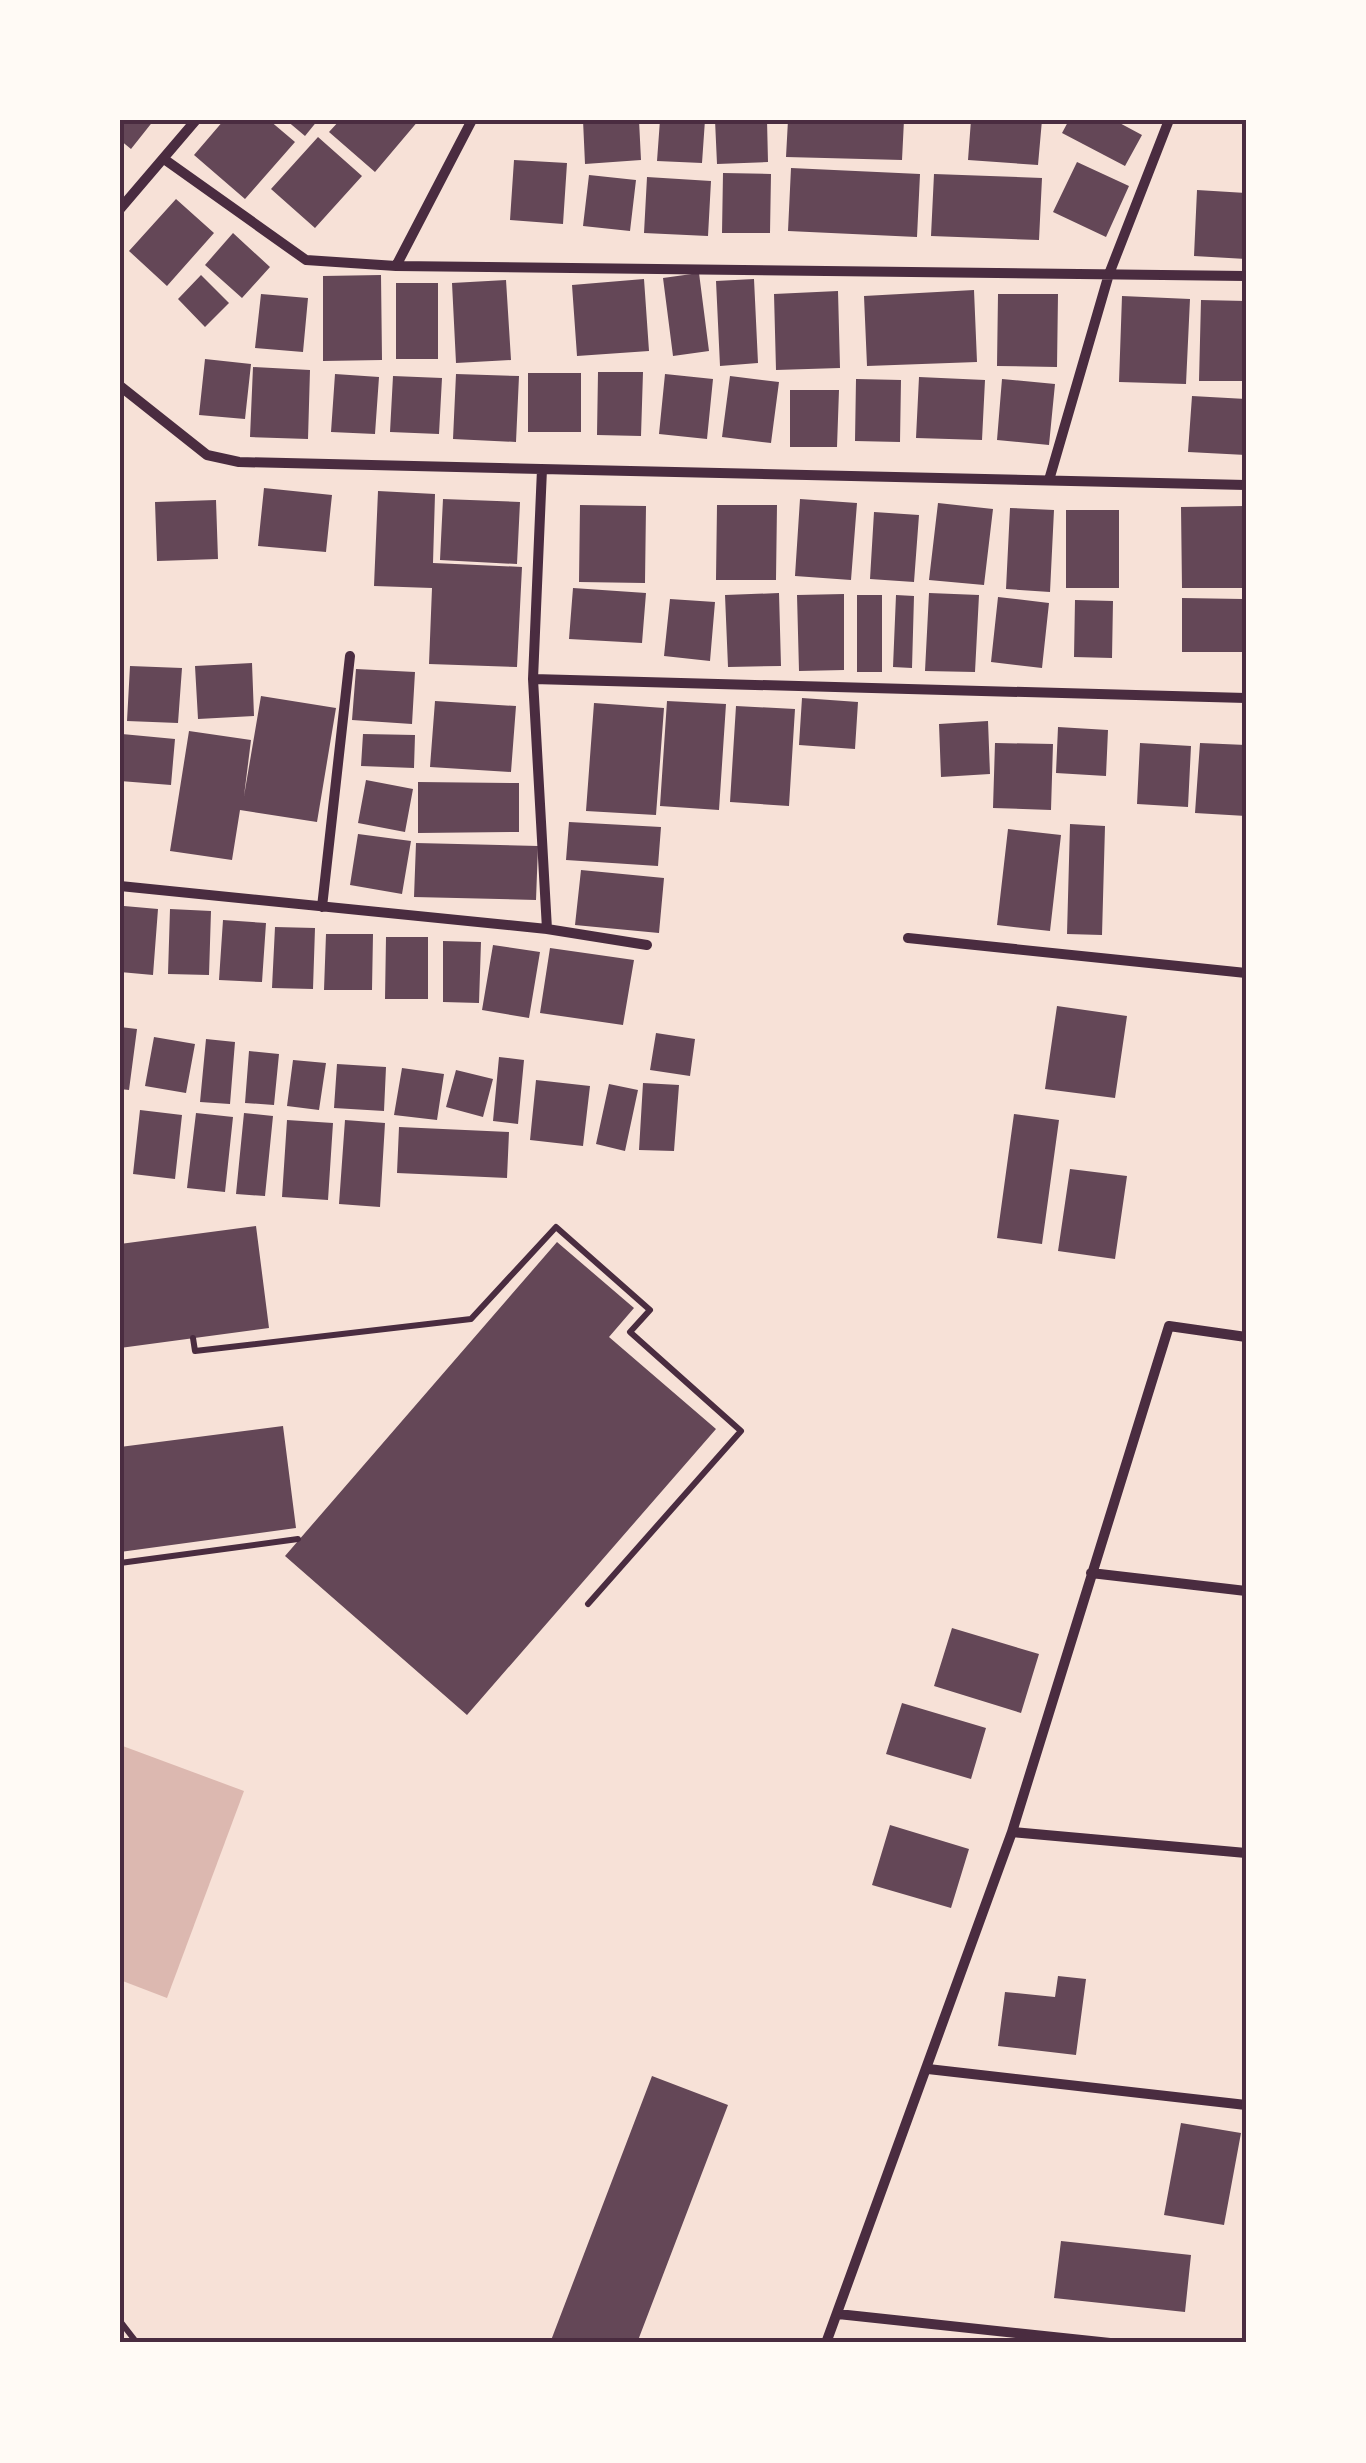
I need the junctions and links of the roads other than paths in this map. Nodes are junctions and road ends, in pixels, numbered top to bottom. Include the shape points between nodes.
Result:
1 (196, 120) edge
2 (472, 120) edge
3 (1169, 120) edge
4 (164, 159) junction
5 (120, 209) edge
6 (396, 266) junction
7 (1109, 274) junction
8 (1246, 276) edge
9 (120, 386) edge
10 (542, 469) junction
11 (1049, 480) junction
12 (1246, 485) edge
13 (350, 656) dead end
14 (533, 679) junction
15 (1246, 698) edge
16 (120, 886) edge
17 (322, 907) junction
18 (547, 929) junction
19 (908, 938) dead end
20 (646, 945) dead end
21 (1246, 973) edge
22 (1246, 1336) edge
23 (1091, 1573) junction
24 (1246, 1591) edge
25 (1012, 1832) junction
26 (1246, 1853) edge
27 (928, 2069) junction
28 (1246, 2105) edge
29 (838, 2314) junction
30 (826, 2343) edge
31 (1110, 2343) edge

1 - 4 street
2 - 6 street
3 - 7 street
4 - 5 street
4 - 6 street via 306,260
6 - 7 street
7 - 8 street
7 - 11 street
9 - 10 street via 207,455 239,462
10 - 11 street
10 - 14 street
11 - 12 street
13 - 17 street
14 - 15 street
14 - 18 street
16 - 17 street
17 - 18 street
18 - 20 street
19 - 21 street
22 - 23 street via 1170,1326
23 - 24 street
23 - 25 street
25 - 26 street
25 - 27 street
27 - 28 street
27 - 29 street
29 - 30 street
29 - 31 street

